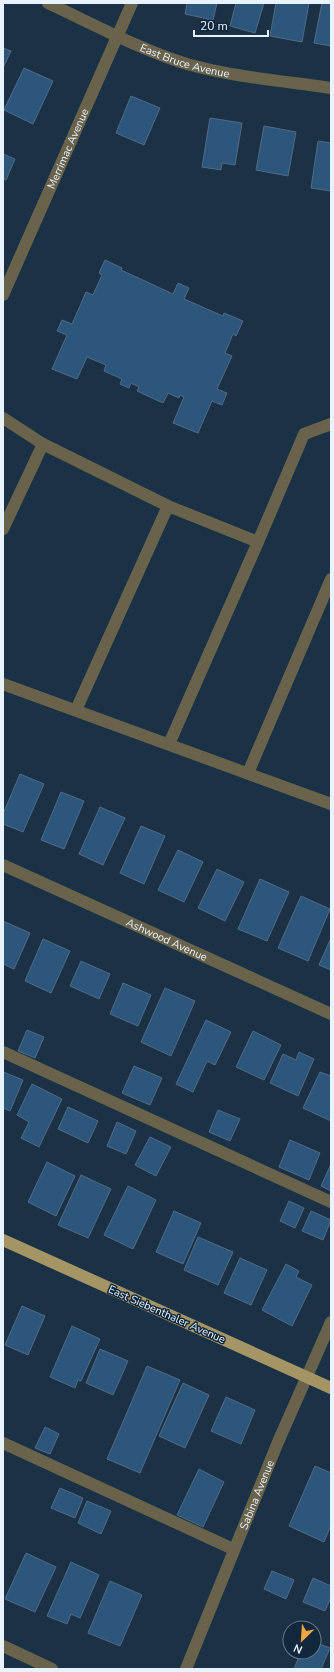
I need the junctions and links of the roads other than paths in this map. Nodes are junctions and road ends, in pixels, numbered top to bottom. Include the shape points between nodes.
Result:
1 (48, 3) edge
2 (132, 3) edge
3 (118, 35) junction
4 (331, 88) edge
5 (3, 295) edge
6 (3, 418) edge
7 (331, 424) edge
8 (43, 444) junction
9 (168, 506) junction
10 (3, 528) edge
11 (258, 542) junction
12 (331, 579) edge
13 (3, 684) edge
14 (76, 710) junction
15 (169, 744) junction
16 (248, 773) junction
17 (331, 804) edge
18 (3, 865) edge
19 (331, 1014) edge
20 (3, 1052) edge
21 (331, 1202) edge
22 (3, 1240) edge
23 (331, 1322) edge
24 (307, 1377) junction
25 (331, 1388) edge
26 (3, 1444) edge
27 (233, 1549) junction
28 (3, 1646) edge
29 (52, 1669) edge
30 (186, 1669) edge

1 - 3 street, East Bruce Avenue
2 - 3 street, Merrimac Avenue
3 - 4 street, East Bruce Avenue via 187,64
3 - 5 street, Merrimac Avenue
6 - 8 street
7 - 11 street via 304,434
8 - 9 street
8 - 10 street
9 - 11 street
9 - 14 street
11 - 15 street
12 - 16 street
13 - 14 street
14 - 15 street
15 - 16 street
16 - 17 street
18 - 19 street, Ashwood Avenue
20 - 21 street
22 - 24 main road, East Siebenthaler Avenue
23 - 24 street, Sabina Avenue
24 - 25 main road, East Siebenthaler Avenue
24 - 27 street, Sabina Avenue
26 - 27 street
27 - 30 street, Sabina Avenue
28 - 29 street

